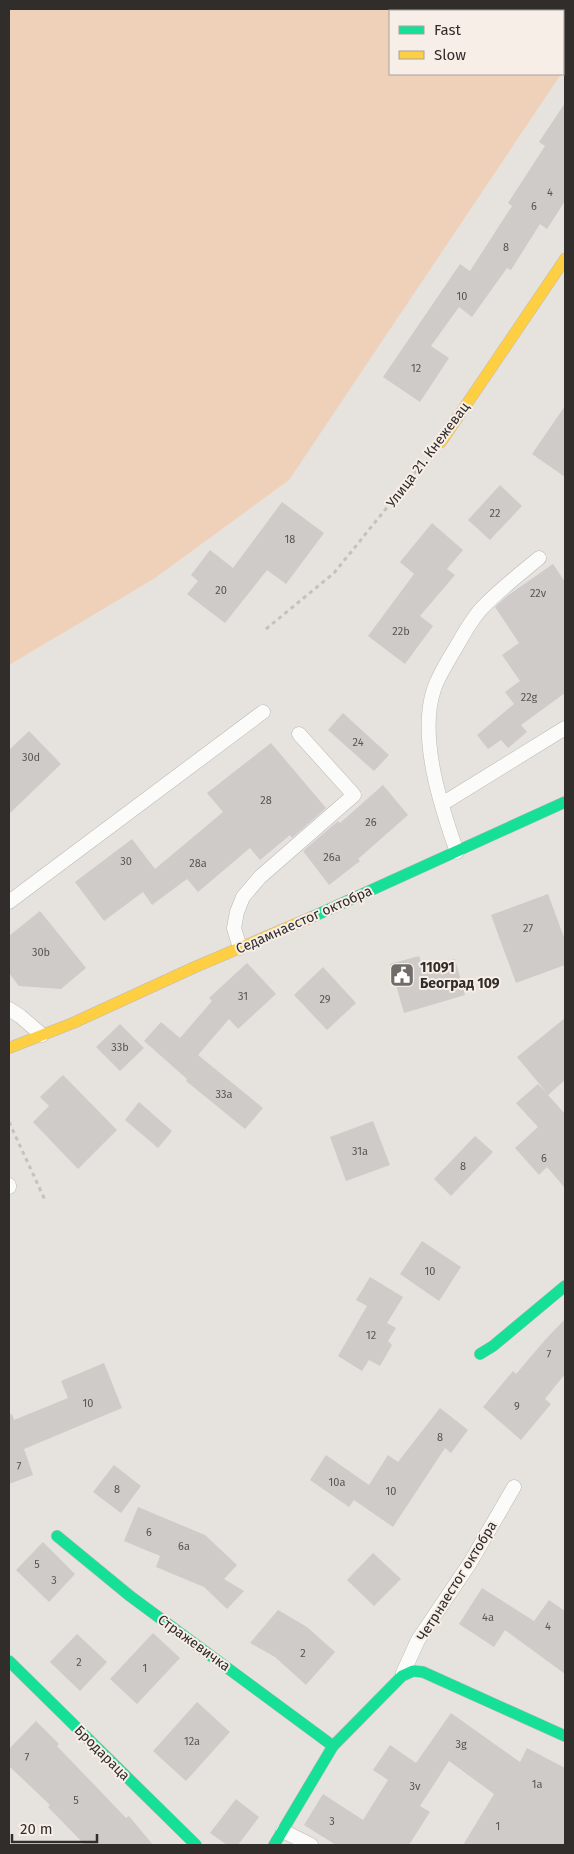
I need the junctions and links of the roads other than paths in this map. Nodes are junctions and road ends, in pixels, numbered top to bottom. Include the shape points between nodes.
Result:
1 (565, 260) edge
2 (441, 442) road end
3 (539, 558) dead end
4 (264, 712) dead end
5 (565, 728) edge
6 (299, 734) dead end
7 (565, 802) edge
8 (442, 804) junction
9 (457, 852) junction
10 (9, 902) edge
11 (240, 948) junction
12 (9, 1009) edge
13 (42, 1035) junction
14 (9, 1048) edge
15 (565, 1286) edge
16 (480, 1354) dead end
17 (514, 1487) dead end
18 (57, 1536) dead end
19 (9, 1661) edge
20 (402, 1676) junction
21 (565, 1736) edge
22 (333, 1746) junction
23 (283, 1831) junction
24 (196, 1845) edge
25 (274, 1845) edge
26 (311, 1845) edge

1 - 2 street, Улица 21. Кнежевац
3 - 8 lane via 481,610 457,645 433,691 428,722 430,754
4 - 10 lane
5 - 8 lane
6 - 11 lane via 354,794 260,876 243,897 234,928
7 - 9 street, Седамнаестог октобра
8 - 9 lane
9 - 11 street, Седамнаестог октобра
11 - 13 street, Седамнаестог октобра
12 - 13 lane
13 - 14 street, Седамнаестог октобра
15 - 16 street
17 - 20 lane, Четрнаестог октобра via 470,1563 418,1640
18 - 22 street, Стражевичка via 130,1596
19 - 24 street, Бродараца
20 - 21 street via 413,1671 423,1672
20 - 22 street, Четрнаестог октобра
22 - 23 street, Четрнаестог октобра
23 - 25 street, Четрнаестог октобра
23 - 26 lane

